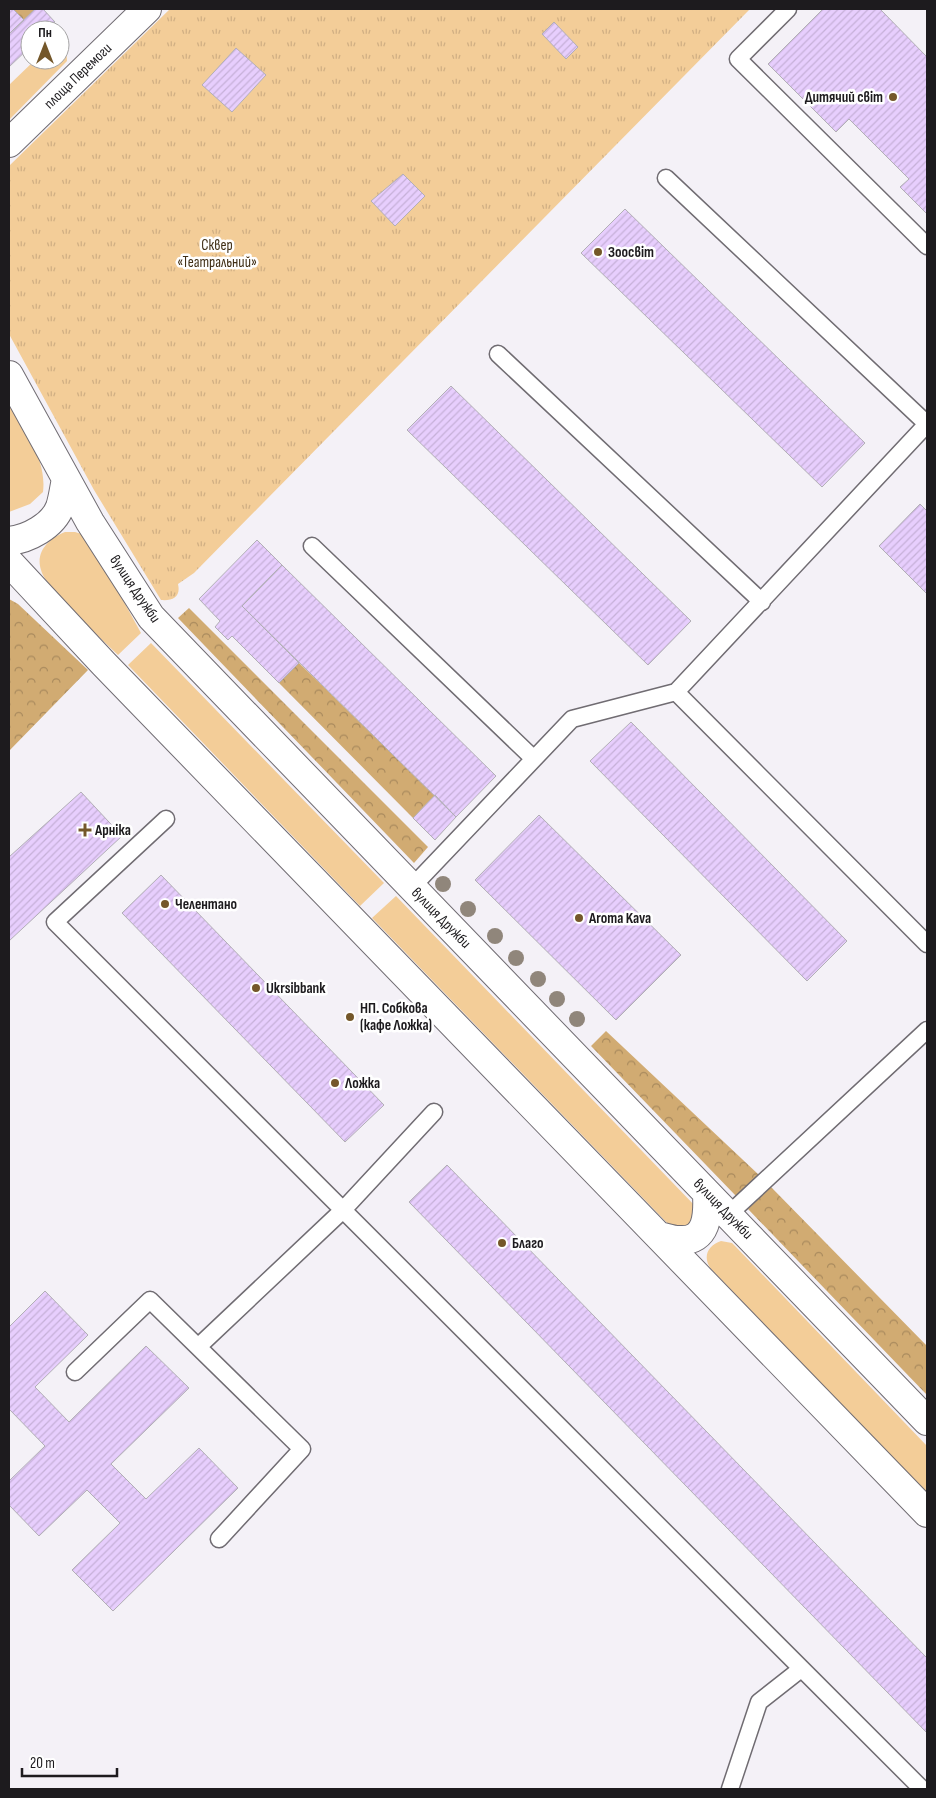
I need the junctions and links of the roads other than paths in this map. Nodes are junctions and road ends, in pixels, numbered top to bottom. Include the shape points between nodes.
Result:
1 (147, 9) edge
2 (788, 9) edge
3 (9, 144) edge
4 (666, 178) dead end
5 (927, 246) edge
6 (498, 354) dead end
7 (9, 375) edge
8 (924, 434) edge
9 (66, 479) junction
10 (9, 540) edge
11 (312, 546) dead end
12 (9, 562) edge
13 (762, 602) junction
14 (676, 692) junction
15 (534, 759) junction
16 (166, 819) dead end
17 (412, 887) junction
18 (927, 944) edge
19 (927, 1030) edge
20 (434, 1112) dead end
21 (707, 1194) junction
22 (343, 1210) junction
23 (737, 1225) junction
24 (659, 1236) junction
25 (698, 1276) junction
26 (198, 1346) junction
27 (75, 1372) dead end
28 (927, 1421) edge
29 (927, 1513) edge
30 (219, 1539) dead end
31 (801, 1669) junction
32 (730, 1789) edge
33 (922, 1789) edge

1 - 3 street, площа Перемоги
2 - 5 lane via 738,59
4 - 8 lane via 927,424
6 - 13 lane
7 - 9 street, вулиця Дружби
8 - 13 lane
9 - 10 street via 60,508 48,524 22,539
9 - 17 street, вулиця Дружби via 151,617
11 - 15 lane
12 - 24 street
13 - 14 lane
14 - 15 lane via 572,719
14 - 18 lane
15 - 17 lane
16 - 22 lane via 55,922
17 - 21 street, вулиця Дружби
19 - 23 lane
20 - 22 lane
21 - 23 street, вулиця Дружби
21 - 24 street via 706,1224 699,1233 690,1239 679,1240
22 - 26 lane
22 - 31 lane
23 - 25 street via 708,1238 701,1246
23 - 28 street, вулиця Дружби
24 - 25 street
25 - 29 street
26 - 27 lane via 150,1300
26 - 30 lane via 302,1449
31 - 32 lane via 759,1702
31 - 33 lane

